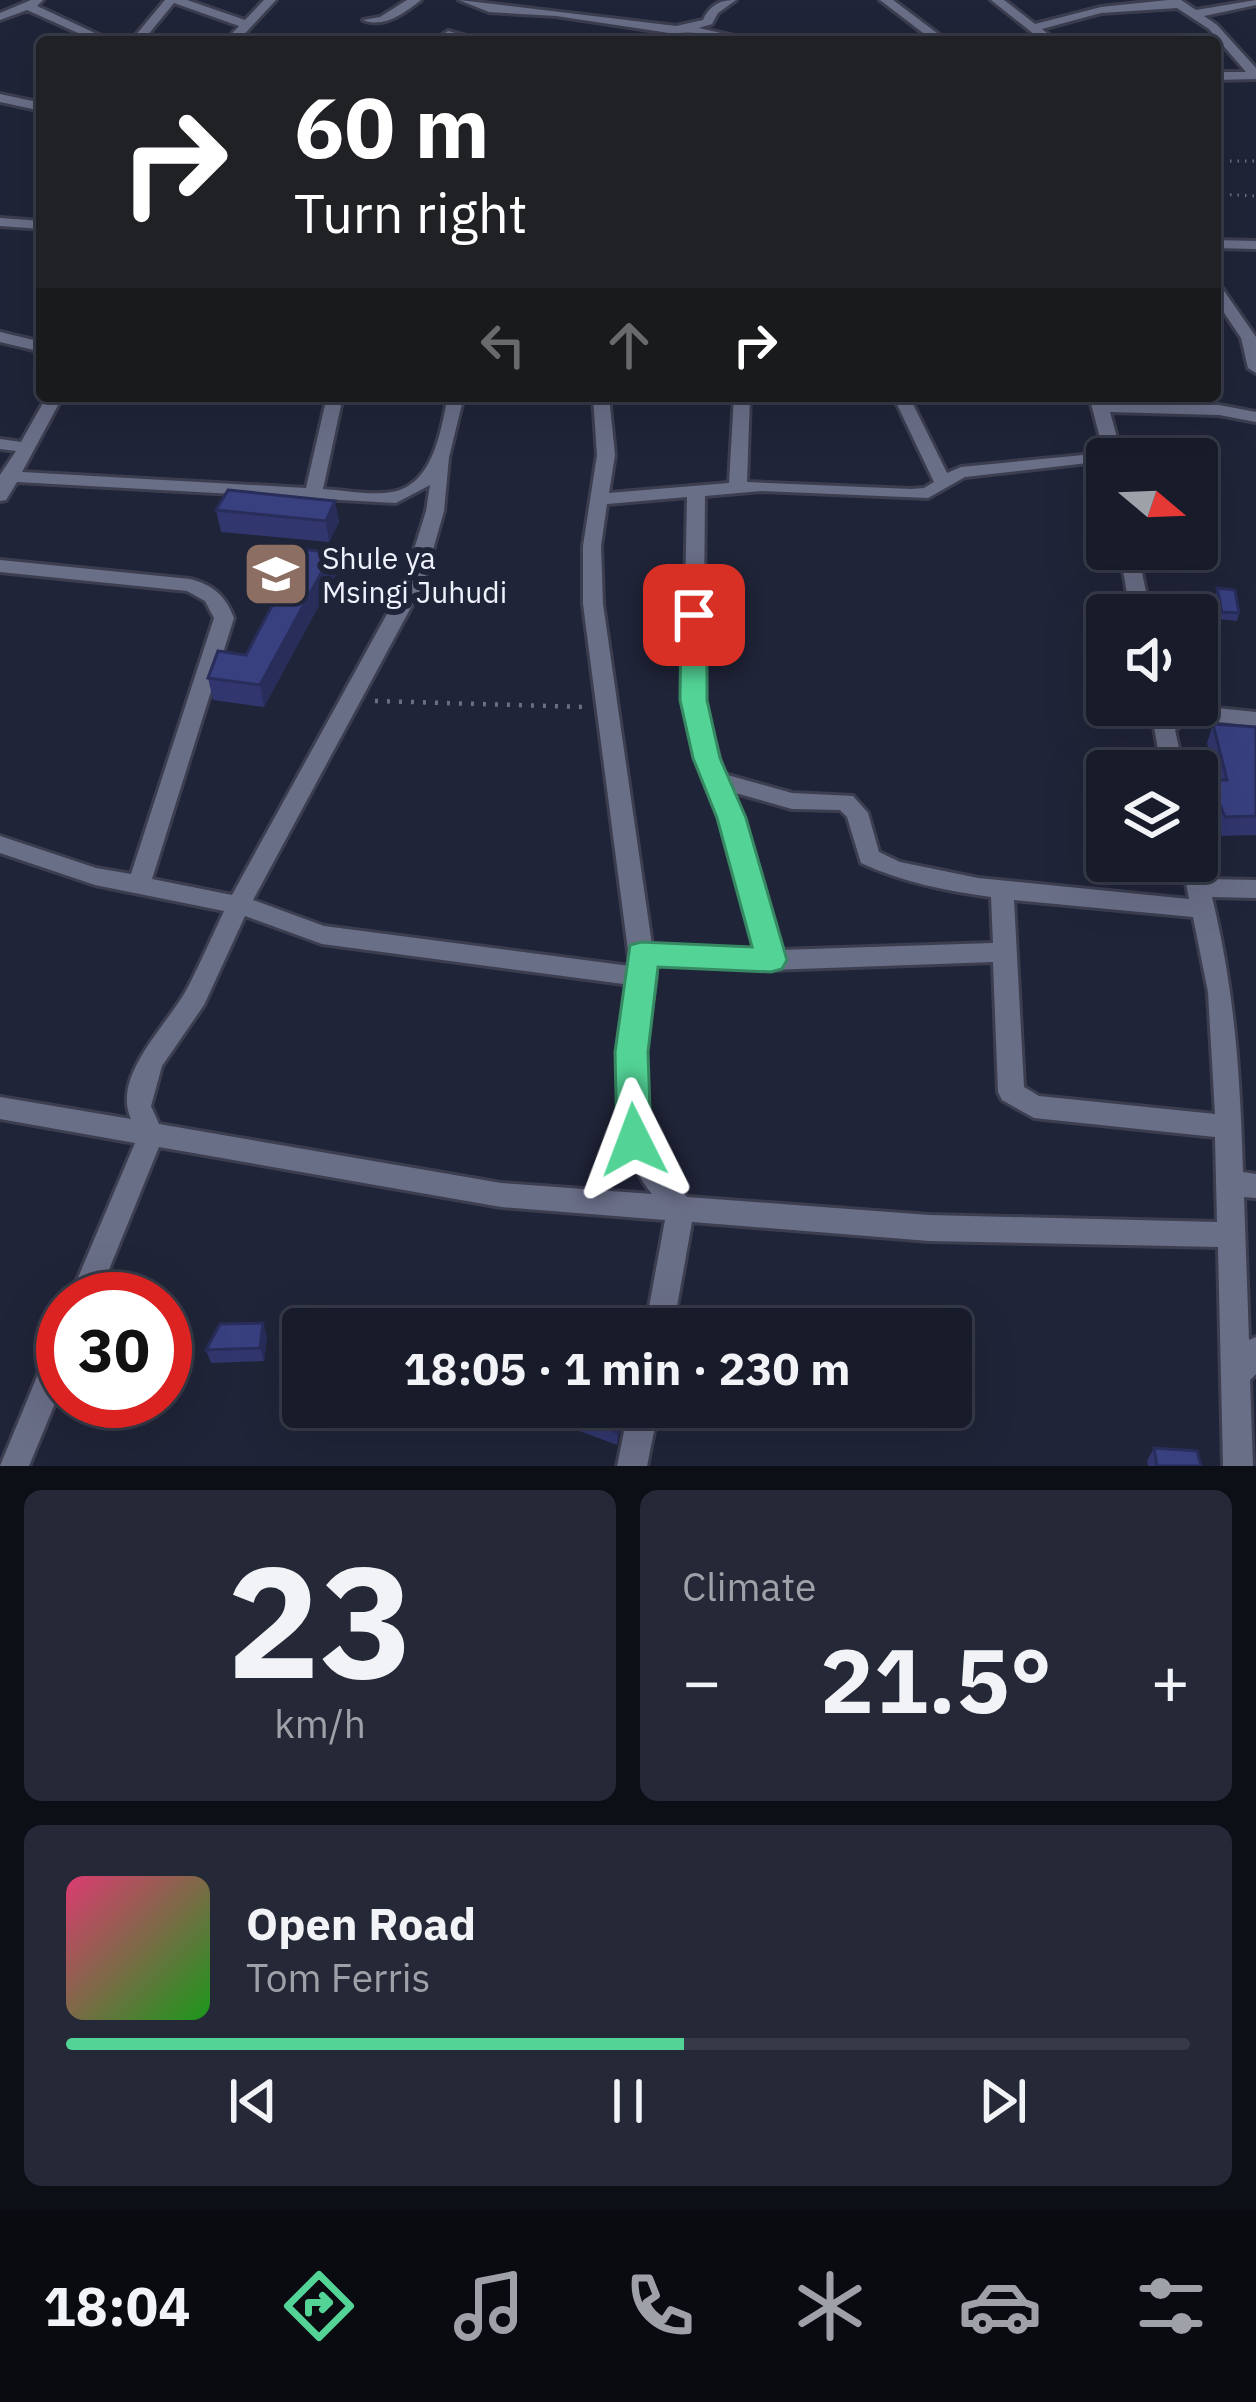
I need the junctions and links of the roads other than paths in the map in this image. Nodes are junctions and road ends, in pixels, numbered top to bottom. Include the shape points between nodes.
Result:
1 (174, 0) edge
2 (270, 0) edge
3 (415, 0) edge
4 (465, 0) edge
5 (730, 0) edge
6 (886, 0) edge
7 (998, 0) edge
8 (1254, 1) edge
9 (1177, 2) edge
10 (34, 3) edge
11 (494, 10) junction
12 (1195, 14) junction
13 (0, 16) edge
14 (369, 20) dead end
15 (245, 24) junction
16 (1034, 28) junction
17 (515, 29) dead end
18 (713, 33) edge
19 (448, 35) dead end
20 (97, 36) edge
21 (141, 36) edge
22 (235, 36) edge
23 (452, 36) edge
24 (935, 36) edge
25 (1044, 36) edge
26 (1256, 75) edge
27 (1221, 76) edge
28 (0, 98) edge
29 (36, 106) edge
30 (36, 225) edge
31 (4, 226) edge
32 (1221, 244) edge
33 (1256, 245) edge
34 (1221, 296) edge
35 (0, 337) edge
36 (36, 346) edge
37 (1256, 368) edge
38 (51, 402) edge
39 (334, 402) edge
40 (455, 402) edge
41 (602, 402) edge
42 (742, 402) edge
43 (904, 402) edge
44 (1099, 402) edge
45 (1112, 402) edge
46 (1256, 417) edge
47 (1109, 438) edge
48 (0, 444) edge
49 (24, 448) junction
50 (442, 460) junction
51 (1086, 460) edge
52 (8, 476) junction
53 (942, 481) junction
54 (738, 488) junction
55 (696, 491) junction
56 (313, 494) junction
57 (0, 496) edge
58 (599, 499) junction
59 (0, 566) edge
60 (1218, 715) edge
61 (1256, 719) edge
62 (715, 778) junction
63 (0, 844) edge
64 (139, 885) junction
65 (1199, 886) edge
66 (1001, 887) junction
67 (1256, 890) edge
68 (239, 904) junction
69 (1003, 952) junction
70 (771, 960) junction
71 (642, 965) junction
72 (0, 1108) edge
73 (1227, 1127) junction
74 (152, 1135) junction
75 (1243, 1184) edge
76 (681, 1210) junction
77 (1231, 1235) junction
78 (94, 1272) edge
79 (662, 1308) edge
80 (1256, 1352) edge
81 (1236, 1375) junction
82 (36, 1413) edge
83 (640, 1428) edge
84 (14, 1466) edge
85 (632, 1466) edge
86 (1238, 1466) edge

1 - 15 street
1 - 21 street
2 - 15 street
3 - 14 street
4 - 11 street
5 - 18 street via 713,11
6 - 24 street
7 - 16 street
8 - 12 street
9 - 12 street
9 - 16 street
10 - 13 street
10 - 20 street
11 - 17 street via 522,19
11 - 18 street
12 - 26 street
15 - 22 street
16 - 25 street
19 - 23 street
26 - 27 street
28 - 29 street
30 - 31 street
32 - 33 street
34 - 37 street via 1244,329
35 - 36 street
38 - 49 street
39 - 56 street
40 - 50 street
41 - 58 street
42 - 54 street
43 - 53 street
44 - 47 street
45 - 46 street
48 - 49 street
49 - 52 street
50 - 56 street via 427,482 396,498
50 - 68 street via 412,585
51 - 53 street via 990,467
52 - 56 street
52 - 57 street
53 - 54 street via 911,494
54 - 55 street
55 - 58 street
55 - 62 street via 693,700
58 - 71 street via 593,604
59 - 64 street via 190,585 220,603 224,618
60 - 61 street
62 - 66 street via 792,801 844,802 879,864
62 - 70 street
63 - 64 street
64 - 68 street
65 - 66 street
65 - 67 street
65 - 73 street via 1226,1046
66 - 69 street
68 - 71 street via 322,935
68 - 74 street via 195,998 140,1084 138,1106
69 - 70 street
69 - 73 street via 1017,1098 1034,1107
70 - 71 street
71 - 76 street via 632,1052 634,1140
72 - 74 street
73 - 75 street
74 - 76 street via 501,1195
74 - 78 street
75 - 77 street
76 - 77 street via 928,1228
76 - 79 street
77 - 81 street
80 - 81 street
81 - 86 street
82 - 84 street
83 - 85 street

